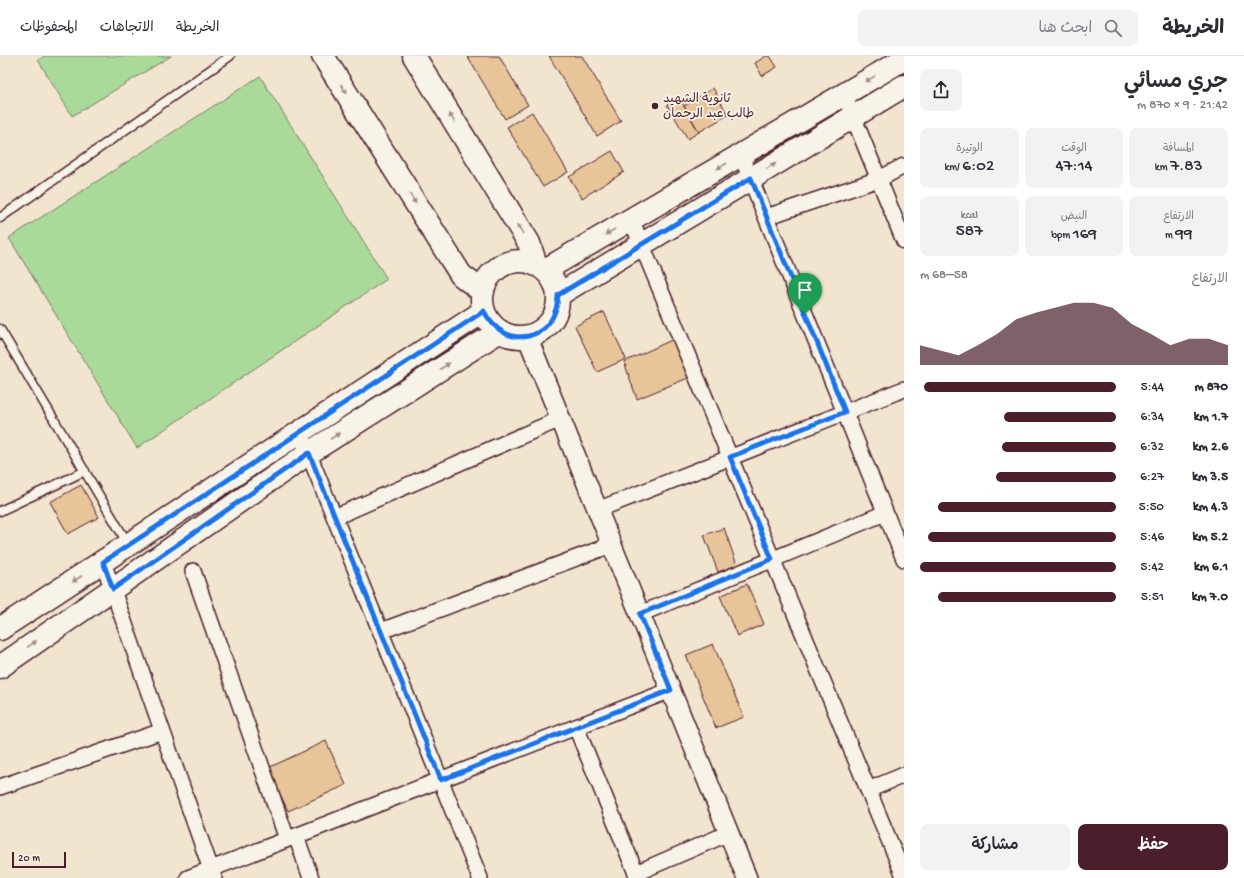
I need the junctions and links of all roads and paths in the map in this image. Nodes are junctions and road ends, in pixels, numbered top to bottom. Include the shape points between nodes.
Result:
1 (230, 56) edge
2 (323, 56) edge
3 (414, 56) edge
4 (904, 59) edge
5 (904, 86) edge
6 (844, 94) junction
7 (854, 117) junction
8 (741, 155) junction
9 (904, 166) edge
10 (751, 178) junction
11 (879, 179) junction
12 (766, 216) junction
13 (0, 218) edge
14 (631, 219) junction
15 (904, 240) edge
16 (642, 244) junction
17 (541, 267) junction
18 (558, 295) junction
19 (483, 302) junction
20 (0, 329) edge
21 (500, 331) junction
22 (527, 336) junction
23 (904, 389) edge
24 (845, 412) junction
25 (560, 419) junction
26 (300, 432) junction
27 (309, 453) junction
28 (730, 457) junction
29 (85, 471) junction
30 (597, 510) junction
31 (0, 511) edge
32 (885, 513) junction
33 (335, 517) junction
34 (128, 545) junction
35 (611, 545) junction
36 (772, 559) junction
37 (904, 559) edge
38 (103, 562) junction
39 (193, 571) dead end
40 (113, 589) junction
41 (640, 614) junction
42 (0, 629) edge
43 (381, 631) junction
44 (0, 666) edge
45 (671, 690) junction
46 (576, 727) junction
47 (162, 730) junction
48 (904, 775) edge
49 (441, 780) junction
50 (0, 787) edge
51 (868, 790) junction
52 (729, 833) junction
53 (292, 838) junction
54 (212, 874) edge
55 (637, 876) edge
56 (904, 876) edge
57 (188, 878) edge
58 (311, 878) edge
59 (480, 878) edge
60 (747, 878) edge

1 - 13 lane
2 -> 19 main road via 461,275
17 -> 3 main road via 529,243
4 -> 6 main road
5 - 7 main road
6 - 7 street
6 - 8 main road
10 -> 7 main road
7 - 11 street
8 - 10 street
8 -> 14 main road
9 - 11 street
10 - 12 street
10 - 16 main road
11 - 12 street
11 - 15 street
12 - 24 street
14 - 16 street
14 -> 17 main road
16 - 18 main road
16 - 28 street
17 - 18 main road via 551,277
17 - 19 main road via 517,261 508,263 491,274
18 - 22 main road via 555,313 550,322 536,334
19 - 21 main road via 493,326
19 - 26 main road
20 - 29 lane
21 - 22 main road via 508,335
27 -> 21 main road
22 - 25 street
23 - 24 street
24 - 28 street
24 - 32 street
25 - 30 street
25 - 33 street
26 - 27 street
26 - 34 main road
27 - 33 street
27 - 40 main road
28 - 30 street
28 - 36 street
29 - 31 lane
29 - 34 lane
30 - 35 street
32 - 36 street
32 - 37 street
33 - 43 street
34 - 38 main road
35 - 41 street
35 - 43 street
36 - 41 street
36 - 51 street
38 - 40 street
38 -> 42 main road
39 - 53 street
44 -> 40 main road
40 - 47 street
41 - 45 street
43 - 49 street
45 - 46 street
45 - 52 street
46 - 49 street
46 - 55 street
47 - 50 street
47 - 54 street
48 - 51 street
49 - 53 street
49 - 59 street
51 - 56 street
52 - 55 street
52 - 60 street
53 - 54 street
53 - 58 street
54 - 57 street

